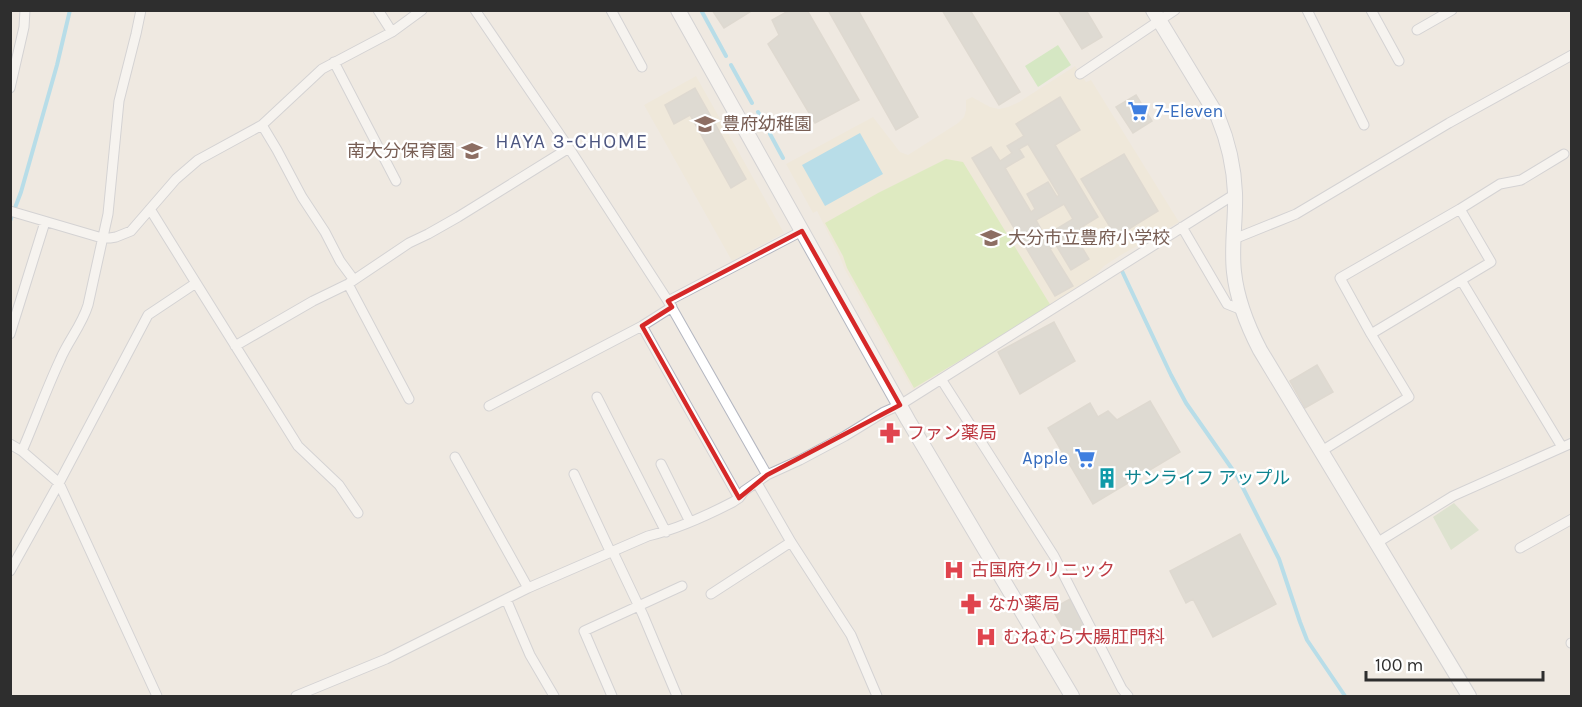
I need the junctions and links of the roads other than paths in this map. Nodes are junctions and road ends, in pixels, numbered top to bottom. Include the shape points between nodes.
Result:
1 (25, 10) edge
2 (141, 10) edge
3 (378, 10) edge
4 (422, 10) edge
5 (475, 10) edge
6 (611, 10) edge
7 (678, 10) edge
8 (1175, 10) edge
9 (1307, 10) edge
10 (1371, 10) edge
11 (1452, 10) edge
12 (1156, 16) edge
13 (1417, 30) dead end
14 (392, 32) junction
15 (1572, 55) edge
16 (1399, 61) dead end
17 (334, 62) junction
18 (642, 67) dead end
19 (1080, 74) dead end
20 (10, 88) edge
21 (261, 125) junction
22 (1364, 125) dead end
23 (568, 148) junction
24 (1564, 154) dead end
25 (396, 181) dead end
26 (1235, 194) junction
27 (1460, 208) junction
28 (150, 209) junction
29 (10, 212) edge
30 (45, 222) junction
31 (1182, 227) junction
32 (802, 231) junction
33 (102, 238) junction
34 (1234, 239) junction
35 (1461, 280) junction
36 (351, 282) junction
37 (196, 283) junction
38 (670, 304) junction
39 (1242, 310) junction
40 (642, 327) junction
41 (10, 334) edge
42 (1371, 334) junction
43 (235, 346) junction
44 (941, 379) junction
45 (597, 397) dead end
46 (409, 399) dead end
47 (900, 405) junction
48 (489, 406) dead end
49 (10, 444) edge
50 (1567, 445) edge
51 (22, 451) junction
52 (1320, 452) junction
53 (455, 457) dead end
54 (660, 464) dead end
55 (574, 474) dead end
56 (768, 475) junction
57 (59, 483) junction
58 (757, 483) junction
59 (739, 498) junction
60 (358, 513) dead end
61 (1572, 519) edge
62 (690, 522) junction
63 (666, 532) junction
64 (791, 542) junction
65 (1375, 544) junction
66 (1520, 548) dead end
67 (612, 552) junction
68 (10, 571) edge
69 (682, 586) dead end
70 (528, 588) junction
71 (711, 594) dead end
72 (506, 599) junction
73 (638, 606) junction
74 (157, 696) edge
75 (296, 696) edge
76 (554, 696) edge
77 (612, 696) edge
78 (677, 696) edge
79 (877, 696) edge
80 (1072, 696) edge
81 (1128, 696) edge
82 (1469, 696) edge

1 - 20 street
2 - 33 street via 119,101
3 - 14 street
4 - 14 street
5 - 23 street
6 - 18 street
7 - 32 street
8 - 12 street
9 - 22 street
10 - 16 street
11 - 13 street
12 - 19 street
12 - 26 street via 1218,117 1234,175
14 - 17 street
15 - 34 street via 1296,214
17 - 21 street via 315,74
17 - 25 street
21 - 28 street via 198,160
21 - 36 street
23 - 36 street
23 - 38 street
24 - 27 street via 1521,180 1500,184
26 - 31 street
26 - 34 street
27 - 35 street via 1491,262
27 - 42 street via 1340,278
28 - 33 street via 124,234
28 - 37 street
29 - 30 street
30 - 33 street
30 - 41 street
31 - 39 street via 1227,304
31 - 44 street
32 - 38 street
32 - 47 street
33 - 51 street via 86,312 68,342
34 - 39 street via 1233,269
35 - 42 street
35 - 50 street
36 - 43 street
36 - 46 street
37 - 43 street
37 - 57 street via 148,315
38 - 40 street
38 - 56 street
39 - 52 street via 1260,350
40 - 48 street
40 - 59 street
42 - 52 street via 1409,397
43 - 60 street via 298,446 339,484
44 - 47 street
44 - 81 street via 1054,556
45 - 63 street
47 - 56 street
47 - 80 street
49 - 51 street
50 - 65 street via 1453,496
51 - 57 street
52 - 65 street
53 - 70 street
54 - 62 street
55 - 67 street
56 - 58 street
57 - 68 street
57 - 74 street
58 - 59 street
58 - 64 street
59 - 62 street
61 - 66 street
62 - 63 street
63 - 67 street
64 - 71 street
64 - 79 street via 852,635
65 - 82 street
67 - 70 street
67 - 73 street
69 - 73 street
70 - 72 street
72 - 75 street via 386,659
72 - 76 street via 530,655
73 - 77 street via 584,631
73 - 78 street

